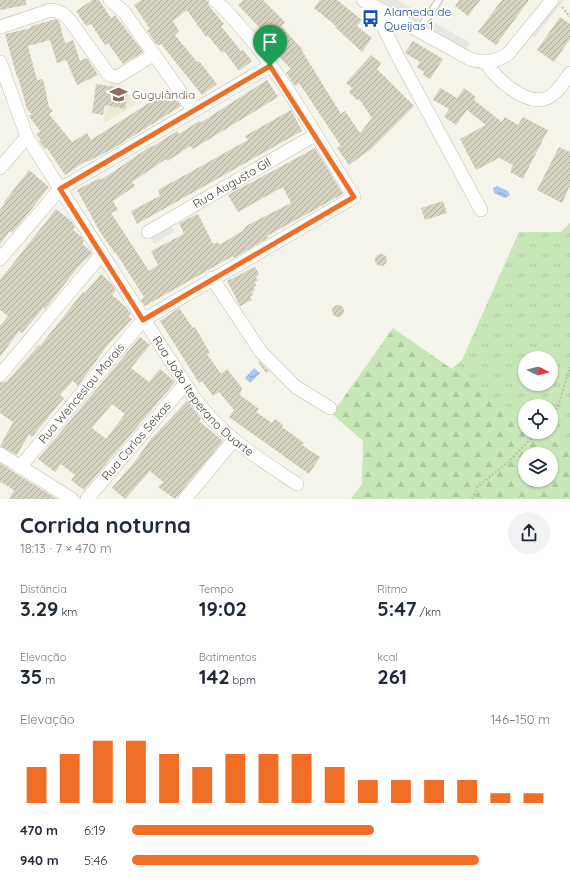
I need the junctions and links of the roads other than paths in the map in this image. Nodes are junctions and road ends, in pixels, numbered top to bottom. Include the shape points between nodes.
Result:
1 (110, 0) edge
2 (215, 0) edge
3 (439, 0) edge
4 (368, 3) edge
5 (557, 4) edge
6 (0, 27) edge
7 (418, 31) junction
8 (153, 55) junction
9 (0, 62) edge
10 (486, 62) junction
11 (270, 66) junction
12 (570, 73) edge
13 (194, 111) junction
14 (315, 135) junction
15 (27, 137) junction
16 (1, 163) edge
17 (60, 189) junction
18 (481, 210) dead end
19 (148, 232) dead end
20 (102, 255) junction
21 (0, 259) edge
22 (212, 278) junction
23 (143, 320) junction
24 (0, 375) edge
25 (185, 384) junction
26 (330, 408) dead end
27 (233, 441) junction
28 (0, 454) edge
29 (20, 467) junction
30 (297, 484) dead end
31 (72, 499) edge
32 (87, 499) edge
33 (185, 499) edge

1 - 8 street via 124,12
2 - 11 street via 232,16
3 - 7 lane
4 - 7 street
4 - 18 street
5 - 10 street via 508,54
6 - 8 street via 51,10 57,11 71,22 109,75 118,77
7 - 10 street via 470,59
8 - 13 street
9 - 15 street, Rua João Iteperano Duarte
10 - 12 street via 498,79 530,99 545,99 552,95
11 - 13 street
11 - 14 street
13 - 17 street
14 - 19 street, Rua Augusto Gil
14 - 22 street, Rua Wenceslau Morais via 354,197
15 - 16 street
15 - 17 street, Rua João Iteperano Duarte
17 - 20 street, Rua João Iteperano Duarte
17 - 21 street
20 - 23 street, Rua João Iteperano Duarte
20 - 24 street
22 - 23 street, Rua Wenceslau Morais
22 - 26 street via 261,352 296,387
23 - 25 street, Rua João Iteperano Duarte
23 - 29 street, Rua Wenceslau Morais
25 - 27 street, Rua João Iteperano Duarte via 205,413
25 - 32 street, Rua Carlos Seixas
27 - 30 street, Rua João Iteperano Duarte
27 - 33 street
28 - 29 street
29 - 31 street

